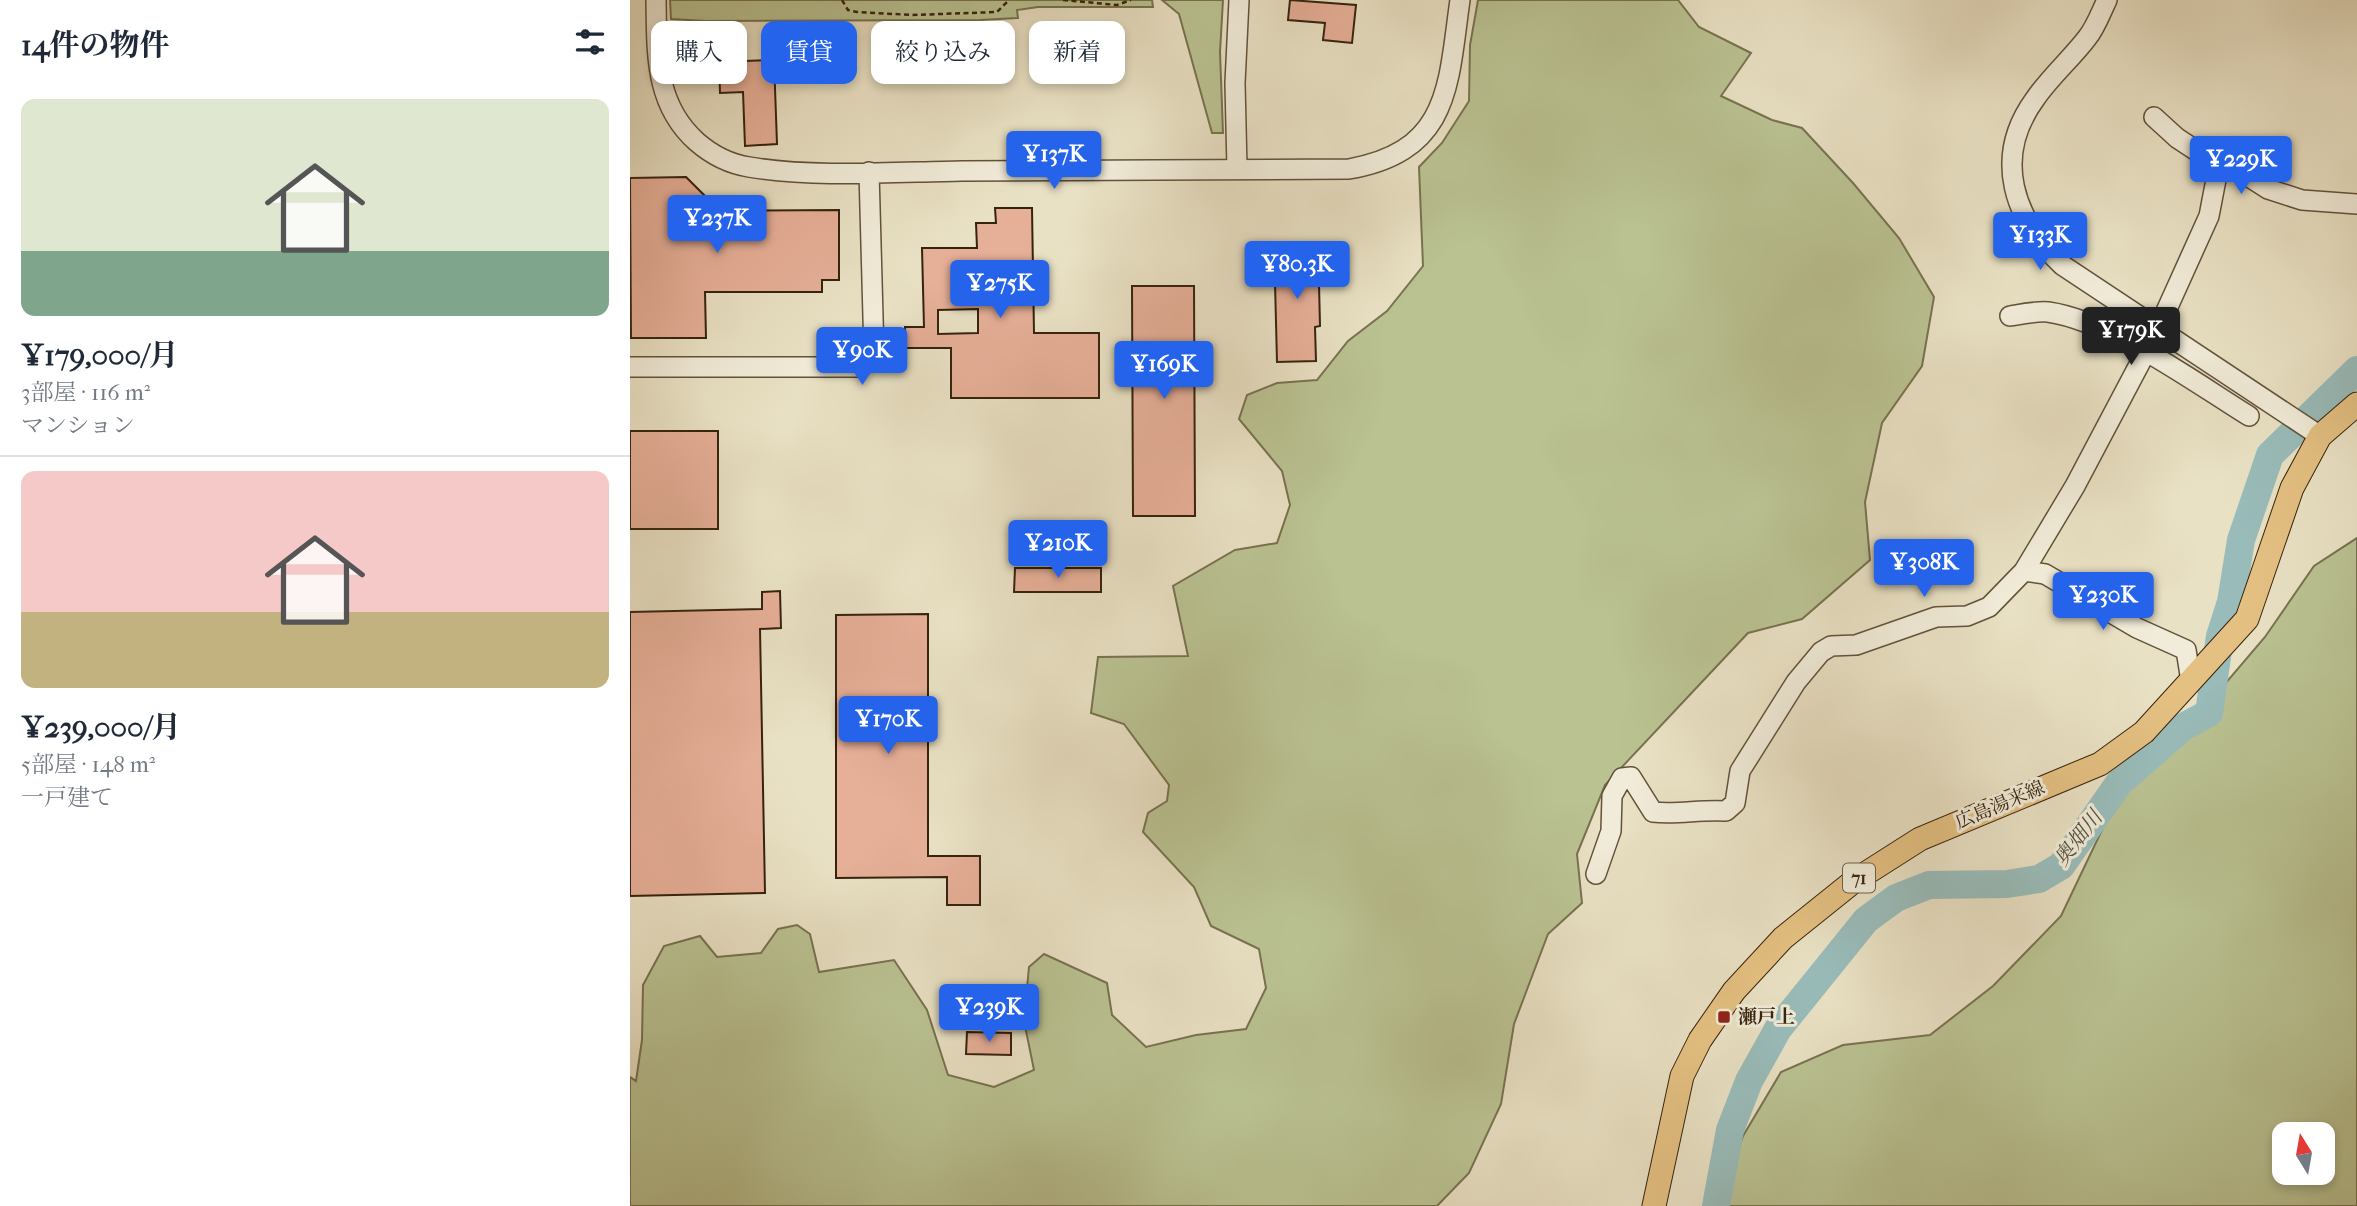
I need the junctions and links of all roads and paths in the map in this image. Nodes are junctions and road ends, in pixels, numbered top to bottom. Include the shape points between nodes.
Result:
1 (656, 0) edge
2 (842, 0) edge
3 (1009, 0) edge
4 (1063, 0) edge
5 (1131, 0) edge
6 (1239, 0) edge
7 (1460, 0) edge
8 (2107, 0) edge
9 (2154, 117) dead end
10 (2219, 164) junction
11 (1237, 169) junction
12 (869, 172) junction
13 (2357, 204) edge
14 (2010, 316) dead end
15 (2158, 329) junction
16 (2146, 352) junction
17 (630, 367) edge
18 (2357, 404) edge
19 (2249, 416) dead end
20 (2320, 436) junction
21 (2024, 571) junction
22 (2195, 677) junction
23 (1596, 874) dead end
24 (1654, 1206) edge

1 - 12 street via 657,64 663,92 677,120 697,142 721,159 746,167
2 - 3 path via 848,10 857,12 912,15 997,12
4 - 5 path via 1117,5
6 - 11 street
7 - 11 street via 1445,99 1431,124 1408,147 1375,164 1349,169
8 - 15 street via 2090,35 2034,100 2012,157 2013,181 2017,204 2045,248 2062,265
9 - 10 street via 2177,138
10 - 13 street via 2302,200
10 - 15 street via 2209,216
11 - 12 street
12 - 17 street via 874,353 861,367
14 - 16 street via 2044,312 2075,318
15 - 16 street
15 - 20 street
16 - 19 street
16 - 21 street
18 - 20 main road, 広島湯来線 / 71
20 - 22 main road, 広島湯来線 / 71 via 2292,488 2247,619
21 - 22 street via 2045,574 2137,628 2186,650
21 - 23 street via 1989,607 1967,616 1936,617 1821,652 1796,682 1740,771 1735,803 1726,811 1653,812 1631,777 1622,778 1612,796 1611,831
22 - 24 main road, 広島湯来線 / 71 via 2144,732 2100,764 1920,839 1854,881 1783,938 1734,991 1682,1076

